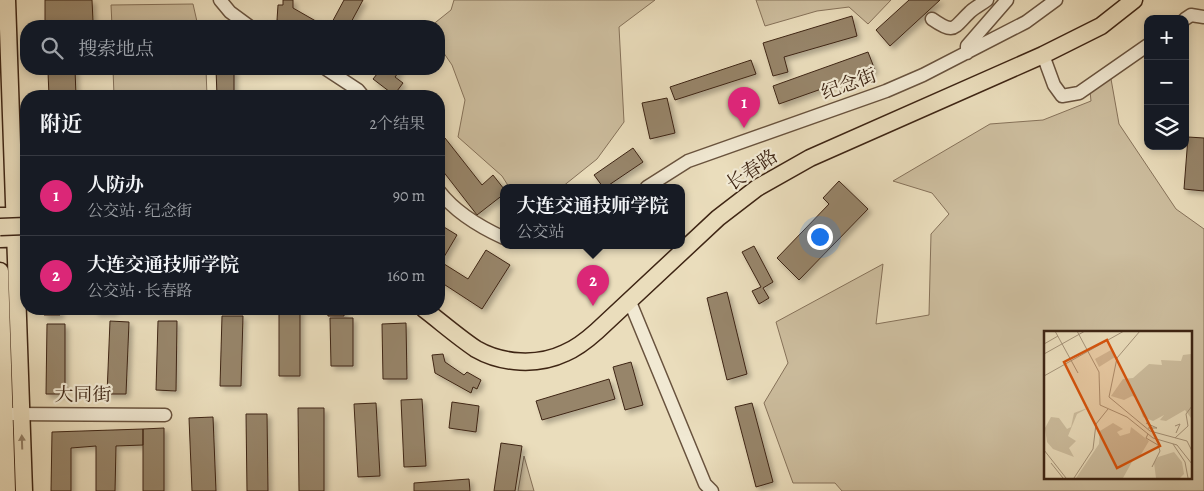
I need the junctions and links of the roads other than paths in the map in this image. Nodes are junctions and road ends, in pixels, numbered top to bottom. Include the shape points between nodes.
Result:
1 (6, 0) edge
2 (220, 0) edge
3 (987, 0) edge
4 (1007, 0) edge
5 (1056, 0) edge
6 (1134, 0) edge
7 (1189, 16) edge
8 (1204, 17) edge
9 (932, 18) dead end
10 (241, 20) edge
11 (1144, 48) edge
12 (967, 53) junction
13 (1043, 55) junction
14 (335, 75) edge
15 (358, 90) edge
16 (652, 184) edge
17 (445, 200) edge
18 (17, 218) edge
19 (0, 227) edge
20 (500, 236) edge
21 (14, 239) edge
22 (0, 270) edge
23 (630, 302) junction
24 (432, 315) edge
25 (2, 414) edge
26 (21, 414) junction
27 (165, 415) dead end
28 (7, 491) edge
29 (24, 491) edge
30 (712, 491) edge

1 - 18 main road
2 - 10 street
3 - 9 street via 958,26 944,28
4 - 12 street via 968,46
5 - 12 street, 纪念街 via 1026,22
6 - 13 main road, 长春路 via 1101,26
7 - 8 street
11 - 13 street via 1079,93 1062,96 1054,85
12 - 16 street, 纪念街 via 886,91 688,161
13 - 23 main road, 长春路 via 786,170 718,218
14 - 15 street
17 - 20 street
18 - 19 main road, bridge
18 - 21 main road
21 - 26 main road
22 - 25 main road via 5,399
23 - 24 main road, 长春路 via 583,343 566,353 536,362 496,358 476,349
23 - 30 street via 705,484
25 - 26 street, 大同街
25 - 28 main road
26 - 27 street, 大同街
29 -> 26 main road

